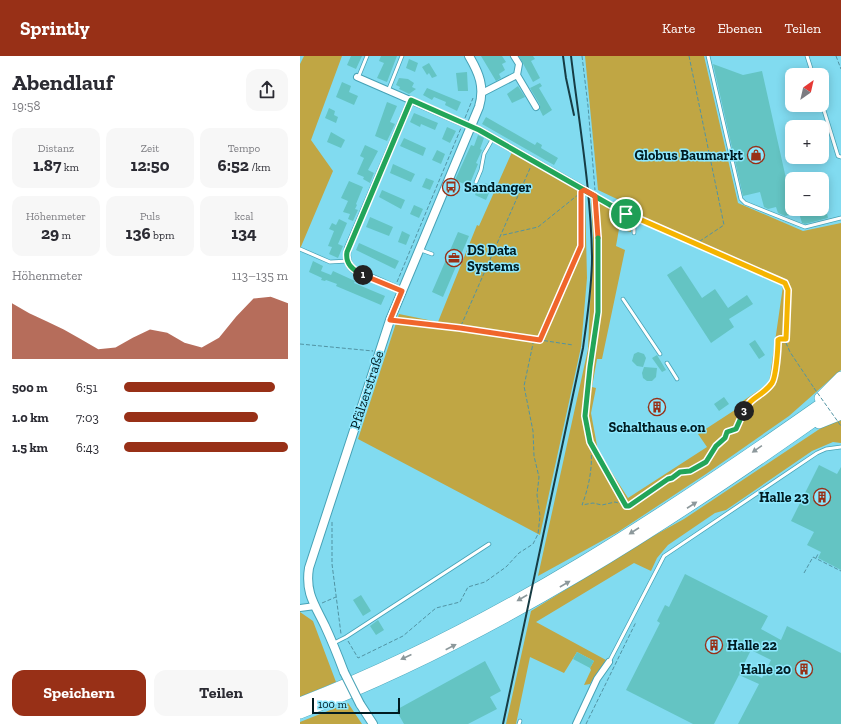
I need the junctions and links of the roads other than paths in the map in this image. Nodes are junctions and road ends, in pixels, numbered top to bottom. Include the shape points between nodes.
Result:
1 (367, 56) edge
2 (402, 56) edge
3 (469, 56) edge
4 (514, 56) edge
5 (708, 56) edge
6 (807, 56) edge
7 (811, 68) edge
8 (517, 75) junction
9 (358, 78) joint
10 (388, 91) junction
11 (478, 94) junction
12 (411, 100) junction
13 (536, 107) dead end
14 (824, 112) edge
15 (472, 127) junction
16 (493, 138) junction
17 (841, 158) edge
18 (476, 182) dead end
19 (588, 192) joint
20 (841, 218) edge
21 (634, 233) dead end
22 (300, 249) edge
23 (419, 249) junction
24 (432, 254) dead end
25 (348, 261) junction
26 (399, 290) junction
27 (623, 298) dead end
28 (660, 354) dead end
29 (667, 363) dead end
30 (841, 377) edge
31 (677, 379) dead end
32 (841, 390) edge
33 (841, 402) edge
34 (841, 414) edge
35 (792, 431) junction
36 (841, 447) edge
37 (489, 544) dead end
38 (315, 606) junction
39 (300, 608) edge
40 (333, 643) junction
41 (609, 662) joint
42 (300, 703) edge
43 (300, 713) edge
44 (373, 724) edge
45 (576, 724) edge

1 - 9 lane
2 - 10 lane
3 - 11 street, Pfälzerstraße via 480,80
4 - 8 street via 519,64
5 - 20 lane via 743,201 805,227
6 - 7 lane
8 - 11 street
8 - 13 street
9 - 10 street
10 - 12 street
11 - 15 street, Pfälzerstraße via 479,107
12 - 15 street
12 - 25 street via 348,248
14 - 17 lane via 838,156
15 - 16 street
15 - 23 street, Pfälzerstraße
16 - 18 lane via 484,154
16 - 19 street
19 - 21 lane via 630,217
22 - 25 lane via 330,262
23 - 24 lane
23 - 26 street, Pfälzerstraße
25 - 26 street via 358,272
26 - 38 street, Pfälzerstraße via 309,568 308,586
27 - 28 lane
29 - 31 lane
30 - 35 highway
32 - 35 highway
33 - 35 highway
34 - 35 highway
35 -> 42 highway via 622,538 502,609 377,671
43 -> 35 highway via 447,649 510,616 654,530
36 - 41 lane via 816,453 664,556
37 - 40 lane
38 - 39 street
38 - 40 street, Pfälzerstraße
40 - 44 street, Pfälzerstraße, bridge via 344,672
41 - 45 street via 597,679

